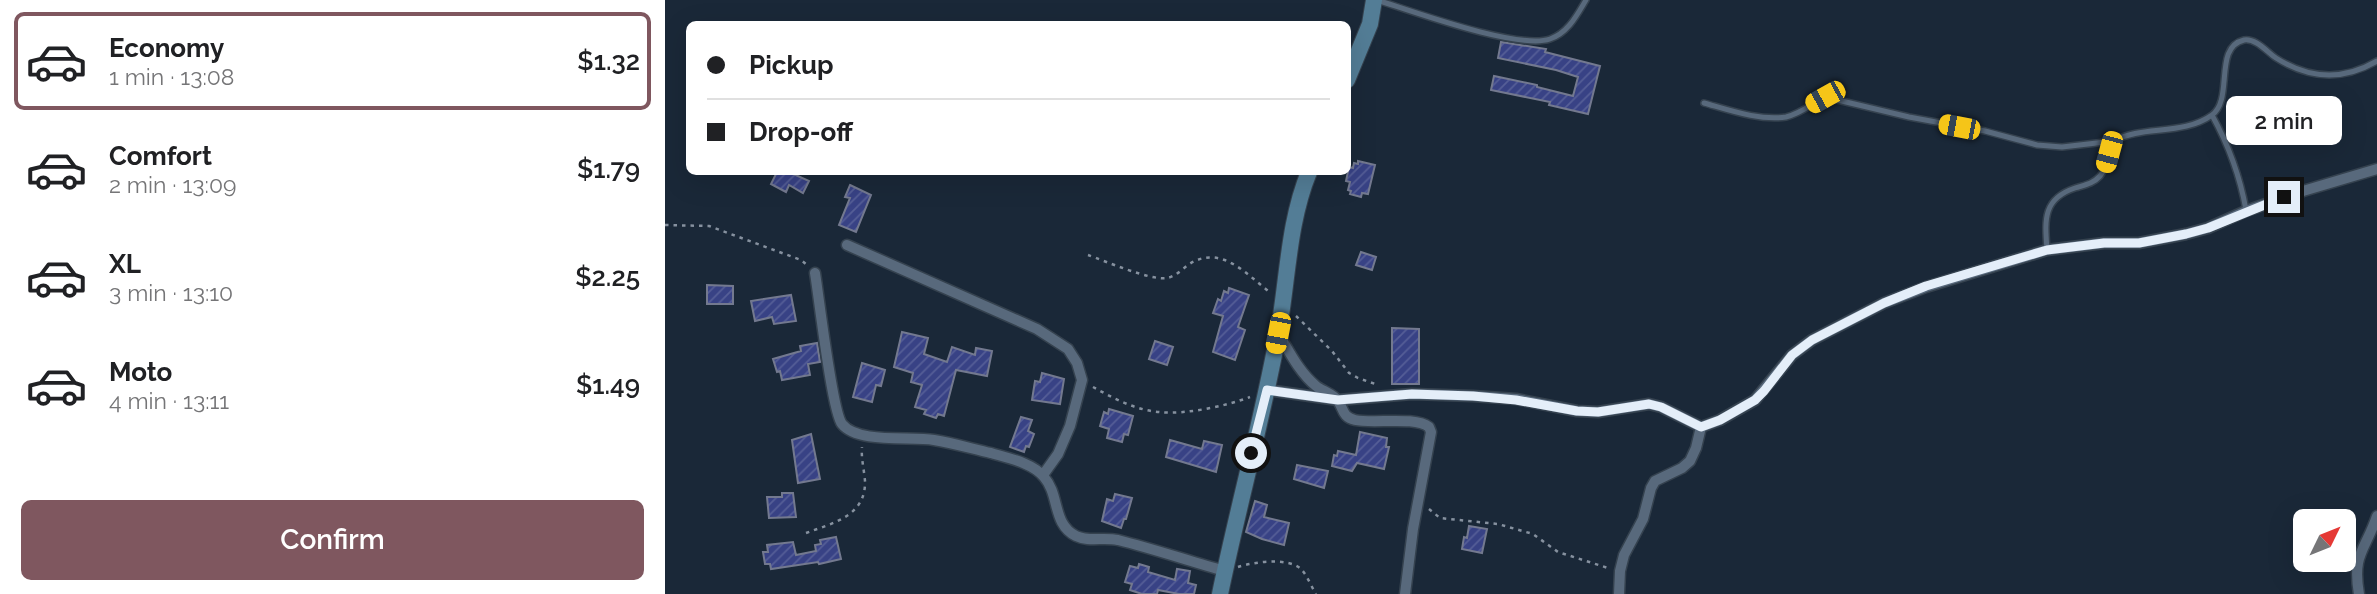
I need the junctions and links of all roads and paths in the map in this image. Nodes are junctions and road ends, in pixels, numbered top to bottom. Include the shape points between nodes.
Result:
1 (1375, 0) edge
2 (1586, 0) edge
3 (2377, 61) edge
4 (1351, 70) edge
5 (1705, 103) dead end
6 (2212, 115) junction
7 (2114, 141) junction
8 (2377, 169) edge
9 (1308, 175) edge
10 (2246, 211) junction
11 (665, 225) edge
12 (847, 244) dead end
13 (2047, 250) junction
14 (1089, 255) dead end
15 (815, 273) joint
16 (1283, 302) junction
17 (1278, 333) junction
18 (1082, 380) junction
19 (1383, 386) dead end
20 (1267, 390) junction
21 (1338, 400) junction
22 (1701, 427) junction
23 (863, 436) junction
24 (1044, 475) junction
25 (1427, 502) dead end
26 (2377, 516) edge
27 (806, 533) dead end
28 (1225, 571) junction
29 (1620, 571) junction
30 (1220, 594) edge
31 (1316, 594) edge
32 (1405, 594) edge
33 (1619, 594) edge
34 (2359, 594) edge

1 - 2 lane via 1529,42 1561,34
1 - 4 street
3 - 6 lane via 2353,72 2313,74 2244,40 2231,49 2221,102
5 - 7 lane via 1785,117 1825,97 2049,147
6 - 7 lane via 2166,131 2125,135
6 - 10 lane via 2234,160
7 - 13 lane via 2098,179 2060,195 2050,205 2045,219
8 - 10 street
9 - 16 street via 1294,222
10 - 13 street via 2208,228 2165,239
11 - 15 path via 709,226 801,260
12 - 18 street via 1056,339 1077,362
13 - 22 street via 1926,286 1837,326 1792,355 1755,400
14 - 16 path via 1165,278 1197,260 1222,259
15 - 23 street via 840,423
16 - 17 street
16 - 19 path via 1349,373
17 - 20 street
17 - 21 street via 1304,374
18 - 20 path via 1132,406 1160,413 1216,407
18 - 24 street via 1070,426
20 - 21 street
20 - 28 street
21 - 22 street via 1412,394 1473,396 1598,412 1649,404
21 - 32 street via 1351,419 1418,422 1431,432
22 - 29 street via 1690,461 1651,488
23 - 24 street via 935,440 1028,465
23 - 27 path via 861,502 844,519
24 - 28 street via 1064,527 1074,535 1115,540
25 - 29 path via 1440,519 1519,530 1559,552
26 - 34 street via 2357,561
28 - 30 street
28 - 31 path via 1261,562 1291,564 1302,570
29 - 33 street

